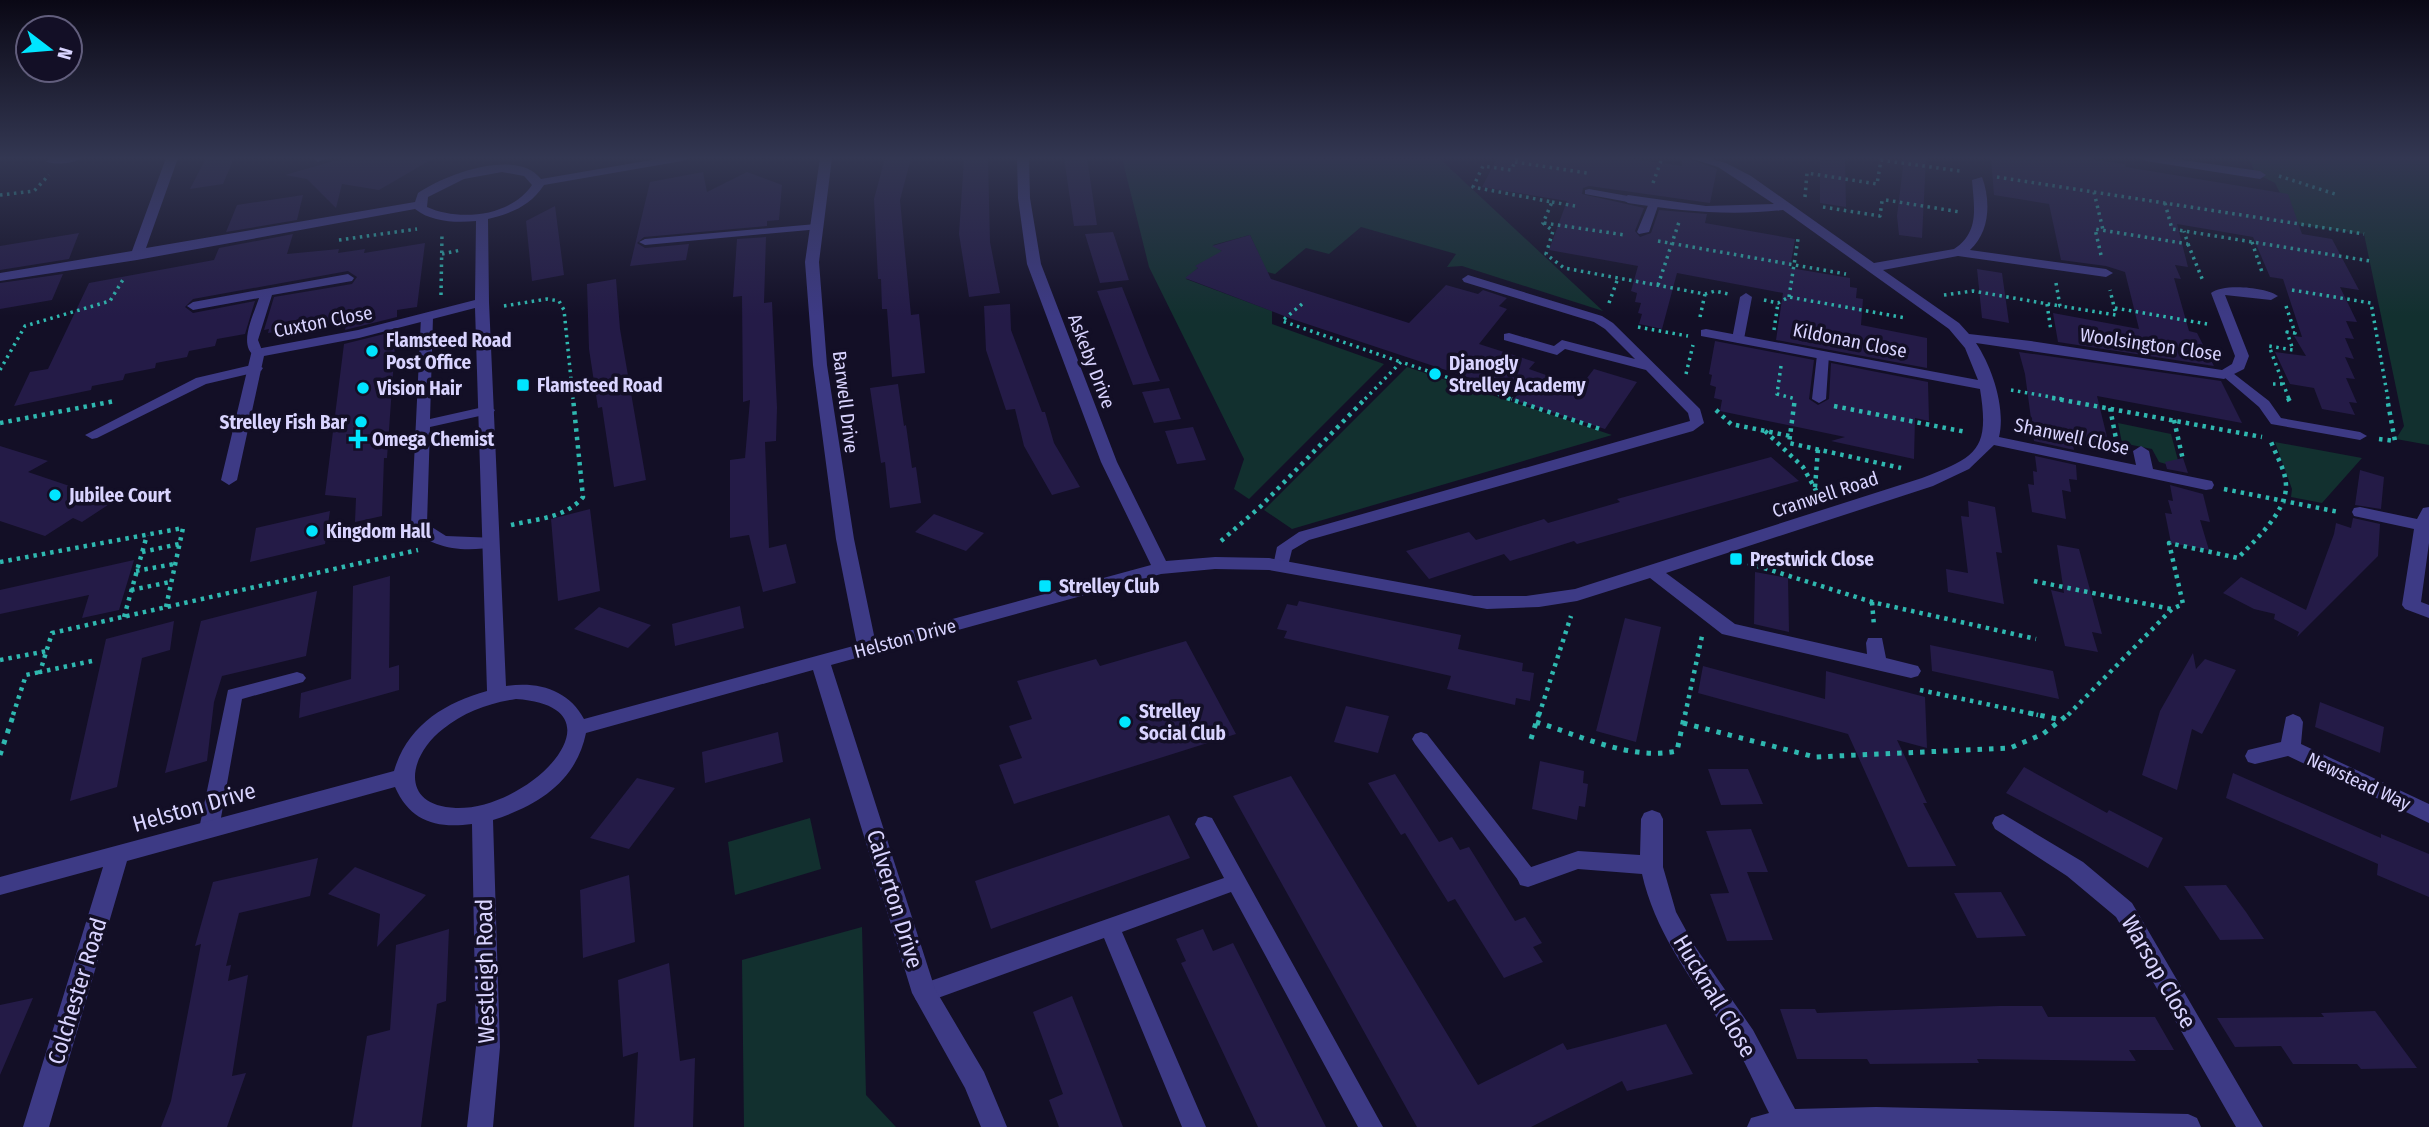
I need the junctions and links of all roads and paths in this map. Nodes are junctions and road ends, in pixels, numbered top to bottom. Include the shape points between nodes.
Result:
1 (153, 211) edge
2 (384, 211) edge
3 (426, 211) edge
4 (501, 211) edge
5 (818, 211) edge
6 (1026, 211) edge
7 (1548, 211) edge
8 (1652, 211) edge
9 (1698, 211) edge
10 (1755, 211) edge
11 (1803, 211) junction
12 (1881, 211) edge
13 (1952, 211) edge
14 (1980, 211) edge
15 (2098, 211) edge
16 (2167, 211) edge
17 (2214, 211) edge
18 (1980, 215) junction
19 (482, 217) junction
20 (1543, 223) junction
21 (816, 226) junction
22 (426, 227) dead end
23 (442, 229) dead end
24 (2103, 230) junction
25 (2183, 231) junction
26 (2364, 234) dead end
27 (1626, 236) dead end
28 (1646, 236) joint
29 (335, 240) dead end
30 (645, 242) dead end
31 (2252, 242) junction
32 (1672, 243) junction
33 (2188, 244) junction
34 (1958, 252) junction
35 (137, 256) junction
36 (2370, 261) dead end
37 (1794, 264) junction
38 (2053, 265) junction
39 (1564, 268) dead end
40 (1871, 268) junction
41 (2106, 273) junction
42 (0, 277) edge
43 (348, 278) dead end
44 (1618, 278) dead end
45 (1468, 279) dead end
46 (1658, 285) dead end
47 (2221, 292) junction
48 (267, 293) junction
49 (1746, 297) dead end
50 (1789, 297) dead end
51 (2277, 297) junction
52 (1919, 302) junction
53 (1302, 304) dead end
54 (193, 306) dead end
55 (482, 306) junction
56 (2060, 306) junction
57 (2115, 308) junction
58 (1606, 309) dead end
59 (434, 315) junction
60 (1635, 326) dead end
61 (2232, 328) junction
62 (1706, 333) dead end
63 (1509, 337) dead end
64 (1967, 338) junction
65 (1738, 339) junction
66 (1784, 347) junction
67 (1823, 355) junction
68 (256, 361) junction
69 (1401, 362) junction
70 (1651, 368) junction
71 (0, 370) edge
72 (2230, 374) junction
73 (1675, 375) dead end
74 (1987, 386) junction
75 (2244, 386) junction
76 (1796, 398) junction
77 (1816, 401) junction
78 (2291, 404) dead end
79 (1712, 406) dead end
80 (2110, 408) junction
81 (488, 410) junction
82 (2174, 420) junction
83 (425, 424) junction
84 (1606, 431) dead end
85 (1764, 431) junction
86 (92, 435) dead end
87 (1790, 436) junction
88 (2262, 436) junction
89 (2360, 436) joint
90 (1991, 438) junction
91 (1818, 449) junction
92 (2141, 451) dead end
93 (2121, 467) junction
94 (2146, 472) junction
95 (1940, 476) junction
96 (229, 480) dead end
97 (2188, 481) junction
98 (2206, 485) joint
99 (1815, 492) junction
100 (2282, 500) junction
101 (1838, 512) junction
102 (2360, 512) joint
103 (2426, 519) edge
104 (147, 535) junction
105 (491, 536) junction
106 (447, 543) junction
107 (179, 544) junction
108 (1727, 548) junction
109 (142, 552) junction
110 (0, 562) edge
111 (1237, 562) joint
112 (174, 564) junction
113 (1195, 564) junction
114 (1281, 566) junction
115 (1160, 568) junction
116 (136, 571) junction
117 (1654, 572) junction
118 (2034, 581) dead end
119 (170, 582) junction
120 (131, 590) junction
121 (1577, 595) junction
122 (166, 607) junction
123 (2172, 609) junction
124 (2429, 611) edge
125 (1706, 614) junction
126 (124, 617) junction
127 (2036, 639) dead end
128 (1875, 643) dead end
129 (867, 648) junction
130 (47, 651) junction
131 (0, 660) edge
132 (92, 661) dead end
133 (820, 661) junction
134 (1894, 668) junction
135 (40, 672) junction
136 (297, 678) dead end
137 (497, 695) junction
138 (2063, 720) junction
139 (1536, 722) junction
140 (2293, 722) dead end
141 (1683, 723) junction
142 (577, 728) junction
143 (1421, 738) dead end
144 (1531, 739) dead end
145 (2290, 748) junction
146 (0, 755) edge
147 (2255, 756) dead end
148 (402, 778) junction
149 (2429, 814) edge
150 (482, 815) junction
151 (1652, 819) dead end
152 (2003, 823) dead end
153 (1205, 824) dead end
154 (209, 829) junction
155 (118, 855) junction
156 (1652, 865) junction
157 (1528, 878) joint
158 (1236, 882) junction
159 (0, 886) edge
160 (1110, 928) junction
161 (924, 993) junction
162 (1788, 1122) junction
163 (36, 1127) edge
164 (480, 1127) edge
165 (994, 1127) edge
166 (1194, 1127) edge
167 (1371, 1127) edge
168 (1760, 1127) edge
169 (2188, 1127) edge
170 (2249, 1127) edge

1 - 35 street
2 - 35 street
3 - 19 street via 439,218
4 - 19 street
5 - 21 street, Barwell Drive
6 - 115 street, Askeby Drive via 1034,264 1109,462
7 - 20 path
8 - 28 lane
9 - 10 street
11 - 12 path via 1880,216
11 - 37 path
11 - 40 street
13 - 18 path
14 - 18 street
15 - 24 path
16 - 25 path via 2172,229
17 - 26 path
18 - 34 street via 1976,238
19 - 55 street
20 - 27 path
20 - 39 path via 1553,231 1546,254
21 - 30 lane
21 - 129 street, Barwell Drive via 812,262 820,365 845,539
22 - 29 path
23 - 59 path
24 - 33 path
24 - 41 path via 2095,229
25 - 31 path
25 - 33 path
28 - 32 path
31 - 36 path
31 - 51 path
32 - 37 path
32 - 46 path
33 - 47 path via 2200,279
34 - 38 street
34 - 40 street
35 - 42 street
35 - 71 path via 110,301 25,327
37 - 50 path
38 - 41 street
38 - 56 path
40 - 52 street
41 - 57 path
43 - 48 lane
44 - 58 path
45 - 70 lane via 1598,319
47 - 51 street
47 - 61 street, Woolsington Close
48 - 54 lane
48 - 68 lane via 252,340
49 - 65 lane
51 - 78 path via 2295,333 2287,332 2293,350 2269,346
51 - 89 path via 2281,288 2371,303 2395,441
52 - 56 path via 1973,291
52 - 64 street
53 - 69 path via 1282,321
55 - 59 street, Cuxton Close
55 - 81 street
55 - 105 path via 547,299 559,301 564,310 583,497 578,506
56 - 57 path via 2116,315
57 - 61 path
59 - 68 street, Cuxton Close
59 - 83 lane
60 - 73 path via 1695,337 1684,379
61 - 72 street, Woolsington Close via 2242,356
62 - 65 street, Kildonan Close
63 - 70 lane via 1557,351 1562,344
64 - 72 street, Woolsington Close via 2216,376
64 - 74 street
65 - 66 street, Kildonan Close
66 - 67 street, Kildonan Close
66 - 76 path via 1777,394
67 - 74 street, Kildonan Close
67 - 77 lane
68 - 86 lane
68 - 96 street
69 - 84 path
69 - 113 path via 1260,507
70 - 114 lane via 1695,412 1697,423 1304,537 1285,547
72 - 75 lane
74 - 80 path
74 - 90 street
75 - 88 path via 2242,391
75 - 89 lane via 2276,421
76 - 77 path
76 - 87 path
77 - 90 path
79 - 85 path via 1731,424
80 - 82 path
80 - 93 path
81 - 83 lane
81 - 105 street
82 - 88 path
82 - 97 path
83 - 106 lane via 419,525
85 - 87 path
85 - 99 path via 1813,481
87 - 91 path via 1789,443
88 - 100 path via 2269,438 2286,486
90 - 93 street, Shanwell Close
90 - 95 street, Cranwell Road via 1978,455
91 - 95 path
91 - 99 path
92 - 94 street, Shanwell Close
93 - 94 street, Shanwell Close
94 - 97 street, Shanwell Close
95 - 101 street, Cranwell Road
97 - 98 street, Shanwell Close
98 - 100 path
99 - 101 path
100 - 102 path
100 - 123 path via 2238,558 2169,543 2183,604
101 - 108 street, Cranwell Road
102 - 103 street
103 - 124 street via 2411,605
104 - 107 path via 183,528
104 - 109 path
104 - 110 path
105 - 106 lane
105 - 137 street
106 - 122 path
107 - 109 path
107 - 112 path
108 - 117 street, Cranwell Road
108 - 127 path via 1752,565 1872,602
109 - 116 path
111 - 113 street, Helston Drive
111 - 114 street, Cranwell Road
112 - 116 path
112 - 119 path
113 - 115 street, Helston Drive
114 - 121 street, Cranwell Road via 1474,602 1543,602
115 - 129 street, Helston Drive
116 - 120 path
117 - 121 street, Cranwell Road
117 - 125 street
118 - 123 path
119 - 120 path
119 - 122 path
120 - 126 path
121 - 139 path
122 - 126 path
123 - 138 path
125 - 134 street via 1729,629
125 - 141 path
126 - 130 path via 52,633
128 - 134 street
129 - 133 street, Helston Drive
130 - 131 path
130 - 135 path
132 - 135 path
133 - 142 street, Helston Drive
133 - 161 street, Calverton Drive
134 - 138 path via 1908,688
135 - 146 path via 26,676
136 - 154 lane via 234,695
137 - 142 street via 516,692 558,700 571,712
137 - 148 street via 471,703 433,725 411,751
138 - 141 path via 2010,748 1815,757
139 - 141 path via 1645,753 1671,754 1677,751
139 - 144 path
140 - 145 street, Newstead Way
142 - 150 street via 569,757 543,786
143 - 157 lane
145 - 147 street, Newstead Way
145 - 149 street, Newstead Way
148 - 150 street via 407,797 424,812 450,818
148 - 154 street, Helston Drive
150 - 164 street, Westleigh Road via 488,1047
151 - 156 street, Hucknall Close
152 - 170 street, Warsop Close via 2075,869 2124,910
153 - 158 lane
154 - 155 street, Helston Drive
155 - 159 street, Helston Drive
155 - 163 street, Colchester Road
156 - 157 street via 1578,860
156 - 162 street, Hucknall Close via 1661,904 1693,967 1739,1030
158 - 160 lane
158 - 167 lane
160 - 161 lane
160 - 166 lane
161 - 165 street, Calverton Drive via 975,1081
162 - 168 street
162 - 169 street

